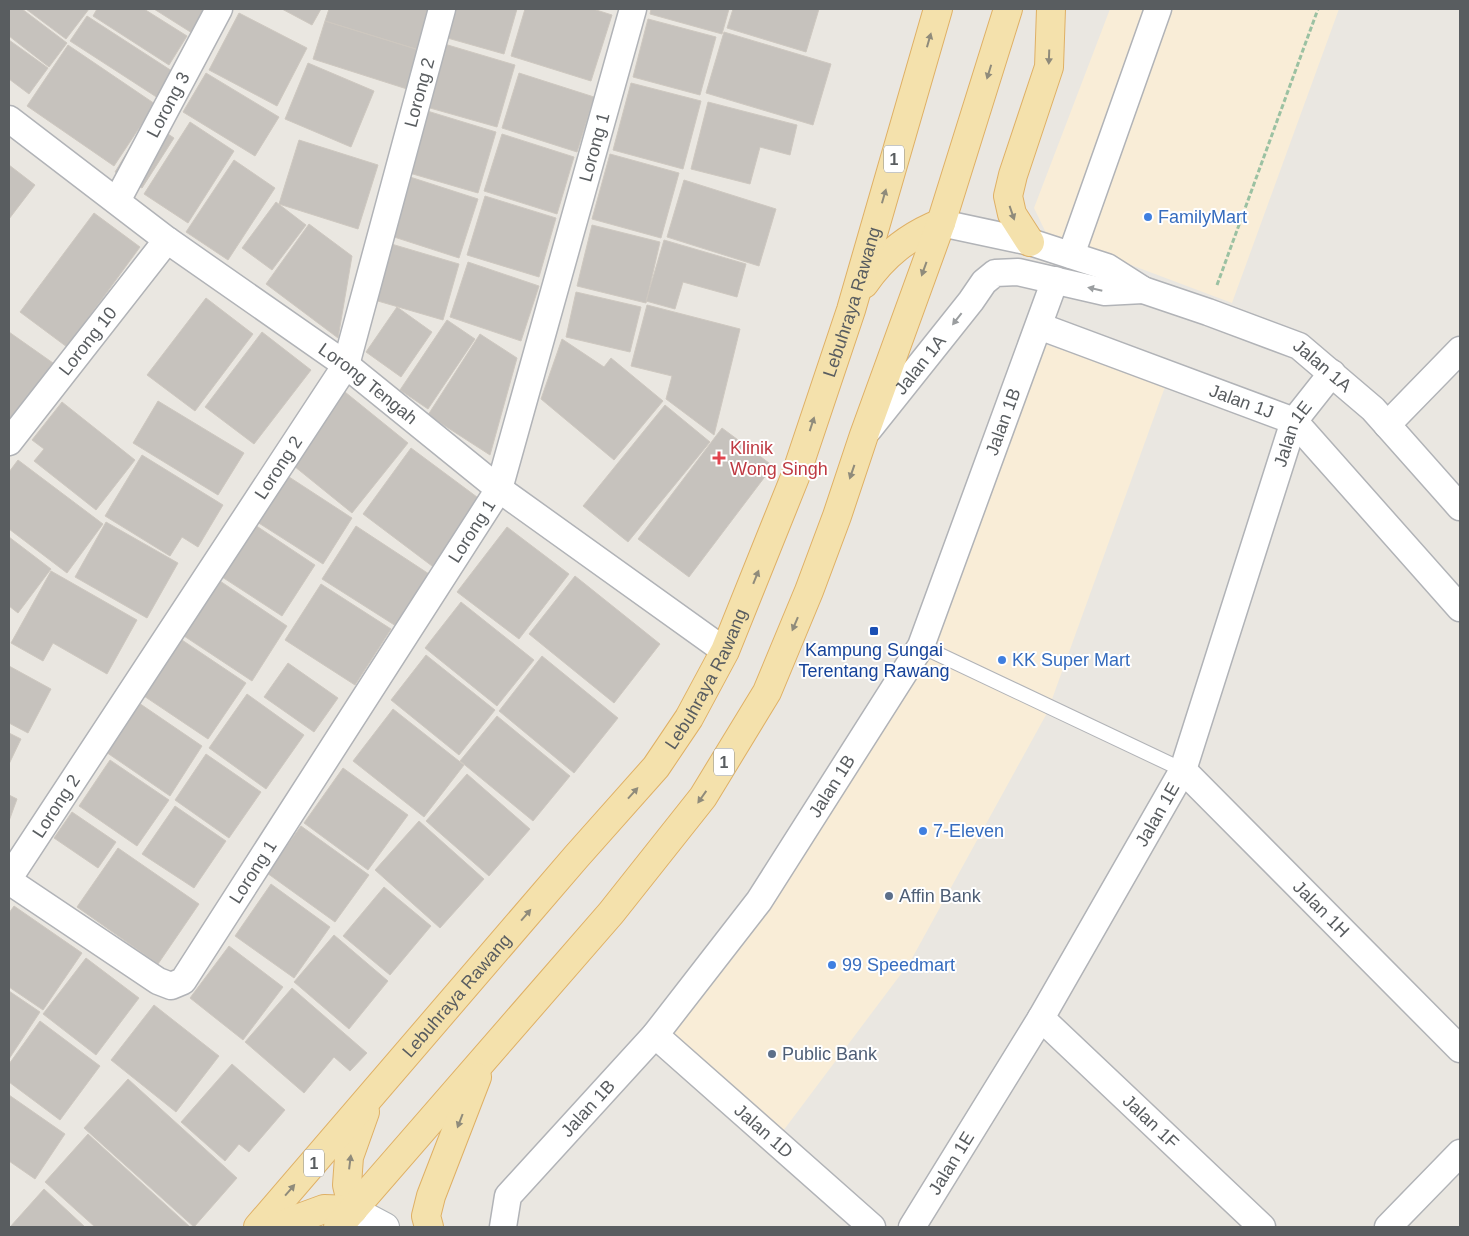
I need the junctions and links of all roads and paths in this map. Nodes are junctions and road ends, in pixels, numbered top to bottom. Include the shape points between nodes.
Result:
1 (219, 9) edge
2 (442, 9) edge
3 (633, 9) edge
4 (938, 9) edge
5 (1008, 9) edge
6 (1051, 9) edge
7 (1158, 9) edge
8 (1318, 9) edge
9 (9, 120) edge
10 (117, 201) junction
11 (941, 224) junction
12 (167, 240) junction
13 (1030, 242) junction
14 (1071, 255) junction
15 (1055, 280) junction
16 (1143, 290) junction
17 (851, 310) junction
18 (1208, 312) junction
19 (1039, 326) junction
20 (1460, 350) edge
21 (346, 365) junction
22 (1332, 373) junction
23 (1294, 421) junction
24 (1387, 425) junction
25 (12, 432) edge
26 (864, 435) junction
27 (499, 489) junction
28 (1460, 507) edge
29 (1460, 608) edge
30 (921, 646) junction
31 (726, 651) junction
32 (1183, 770) junction
33 (9, 879) edge
34 (1041, 1018) junction
35 (655, 1035) junction
36 (1460, 1049) edge
37 (483, 1059) junction
38 (370, 1098) junction
39 (1460, 1153) edge
40 (352, 1222) edge
41 (258, 1227) edge
42 (279, 1227) edge
43 (385, 1227) edge
44 (429, 1227) edge
45 (503, 1227) edge
46 (872, 1227) edge
47 (912, 1227) edge
48 (1262, 1227) edge
49 (1388, 1227) edge

1 - 10 street, Lorong 3
2 - 21 street, Lorong 2
3 - 27 street, Lorong 1
17 -> 4 main road, Lebuhraya Rawang / 1
5 -> 11 main road, 1
6 -> 13 main road via 1049,67 1008,196 1012,214
7 - 14 street
8 - 18 path
9 - 10 street, Lorong Tengah
10 - 12 street, Lorong Tengah
11 - 13 street, Jalan 1A
11 - 17 main road via 904,241 888,254 860,289
11 -> 26 main road, 1
12 - 21 street, Lorong Tengah
12 - 25 street, Lorong 10
13 - 14 street, Jalan 1A
14 - 16 street, Jalan 1A via 1107,267
16 -> 15 street, Jalan 1A via 1105,292
15 - 19 street, Jalan 1B
15 -> 26 street, Jalan 1A via 1018,272 995,273 984,282
16 - 18 street, Jalan 1A
31 -> 17 main road, Lebuhraya Rawang / 1 via 795,477
18 - 22 street, Jalan 1A via 1299,346
19 - 23 street, Jalan 1J
19 - 30 street, Jalan 1B
20 - 24 street
21 - 27 street, Lorong Tengah
21 - 33 street, Lorong 2
22 - 23 street, Jalan 1E
22 - 24 street, Jalan 1A
23 - 29 street, Jalan 1J
23 - 32 street, Jalan 1E
24 - 28 street, Jalan 1A
26 -> 37 main road, 1 via 809,591 767,692 702,797 611,913
27 - 31 street, Lorong Tengah
27 - 33 street, Lorong 1 via 183,981 171,986 158,981
30 - 32 lane
30 - 35 street, Jalan 1B via 759,900
38 -> 31 main road, Lebuhraya Rawang / 1 via 656,767
32 - 34 street, Jalan 1E
32 - 36 street, Jalan 1H
34 - 47 street, Jalan 1E
34 - 48 street, Jalan 1F
35 - 45 street, Jalan 1B via 508,1196
35 - 46 street, Jalan 1D
37 - 40 main road, 1
37 -> 44 main road via 431,1196 426,1216
40 -> 38 main road via 347,1185 349,1157
41 -> 38 main road, Lebuhraya Rawang / 1
39 - 49 street
40 - 42 main road via 324,1208
40 - 43 street

